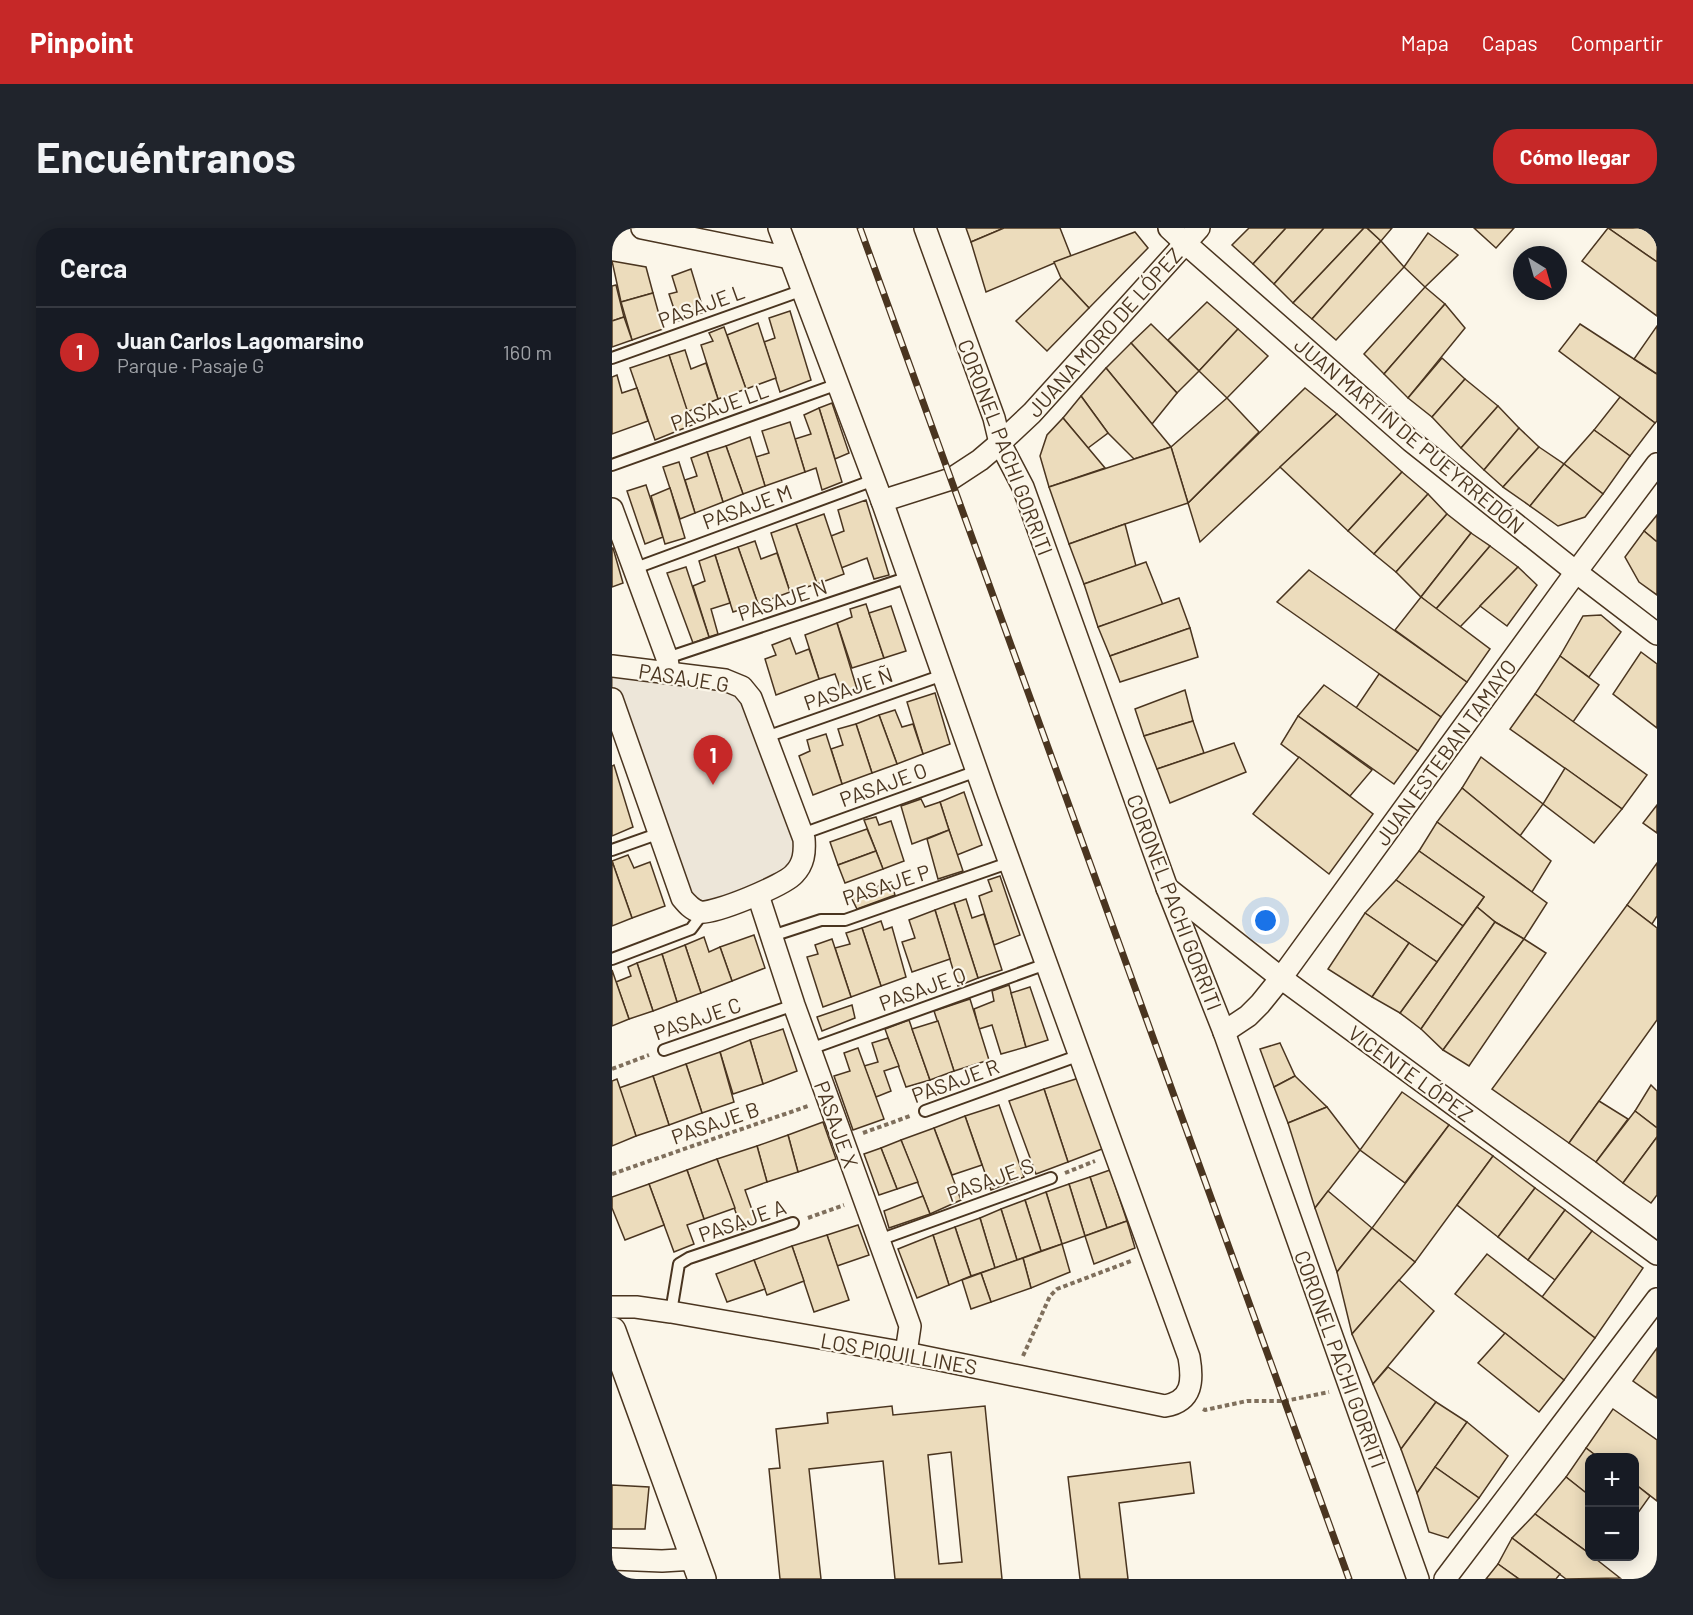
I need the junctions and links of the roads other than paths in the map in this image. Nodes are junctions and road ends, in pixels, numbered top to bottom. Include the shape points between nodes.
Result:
1 (642, 228) edge
2 (779, 228) edge
3 (925, 228) edge
4 (1169, 228) edge
5 (1192, 236) edge
6 (790, 258) junction
7 (803, 290) junction
8 (612, 358) edge
9 (838, 384) junction
10 (1000, 443) junction
11 (1657, 464) edge
12 (612, 465) edge
13 (874, 480) junction
14 (882, 501) junction
15 (614, 519) edge
16 (633, 568) junction
17 (1576, 572) junction
18 (909, 577) junction
19 (1657, 634) edge
20 (668, 665) junction
21 (612, 666) edge
22 (943, 675) junction
23 (612, 699) edge
24 (766, 737) junction
25 (619, 739) edge
26 (977, 771) junction
27 (660, 832) junction
28 (802, 834) junction
29 (612, 850) edge
30 (1011, 862) junction
31 (1167, 888) junction
32 (758, 895) junction
33 (703, 913) junction
34 (772, 936) junction
35 (612, 959) edge
36 (1047, 964) junction
37 (1281, 978) junction
38 (794, 1005) junction
39 (1224, 1032) junction
40 (810, 1049) junction
41 (664, 1050) road end
42 (1080, 1055) junction
43 (925, 1111) road end
44 (1051, 1178) road end
45 (793, 1223) road end
46 (879, 1240) junction
47 (1657, 1254) edge
48 (1657, 1299) edge
49 (612, 1307) edge
50 (671, 1312) junction
51 (612, 1331) edge
52 (906, 1353) junction
53 (612, 1559) edge
54 (699, 1569) edge
55 (1418, 1579) edge
56 (1445, 1579) edge

1 - 6 street
2 - 6 street
3 - 10 street, CORONEL PACHI GORRITI
4 - 5 street, JUAN MARTÍN DE PUEYRREDÓN
5 - 10 street, JUANA MORO DE LÓPEZ via 1032,413
5 - 17 street, JUAN MARTÍN DE PUEYRREDÓN via 1411,441
6 - 7 street
7 - 8 lane, PASAJE L
7 - 9 street
9 - 12 lane, PASAJE LL
9 - 13 street
10 - 14 street, JUANA MORO DE LÓPEZ via 951,479
10 - 31 street, CORONEL PACHI GORRITI via 1023,487
11 - 17 street, JUAN ESTEBAN TAMAYO
13 - 14 street
13 - 16 lane, PASAJE M
14 - 18 street
15 - 16 street
16 - 20 street
17 - 19 street, JUAN MARTÍN DE PUEYRREDÓN
17 - 37 street, JUAN ESTEBAN TAMAYO
18 - 20 lane, PASAJE N
18 - 22 street
20 - 21 street, PASAJE G
20 - 24 street, PASAJE G via 742,687 751,698
22 - 24 lane, PASAJE Ñ
22 - 26 street
23 - 25 street
24 - 28 street
25 - 27 street
26 - 28 lane, PASAJE O
26 - 30 street
27 - 29 lane
27 - 33 street via 682,898
28 - 32 street via 805,852 794,875
30 - 34 lane, PASAJE P via 844,920 821,920
30 - 36 street
31 - 37 street, VICENTE LÓPEZ
31 - 39 street, CORONEL PACHI GORRITI
32 - 33 street
32 - 34 street, PASAJE X
33 - 35 lane via 691,929
34 - 38 street, PASAJE X
36 - 40 lane, PASAJE Q
36 - 42 street
37 - 39 street, JUAN ESTEBAN TAMAYO via 1248,1016
37 - 47 street, VICENTE LÓPEZ
38 - 40 street, PASAJE X
38 - 41 lane, PASAJE C
39 - 55 street, CORONEL PACHI GORRITI
40 - 46 street, PASAJE X
42 - 43 lane, PASAJE R
42 - 52 street, LOS PIQUILLINES via 1189,1357 1190,1382 1184,1398 1165,1406
44 - 46 lane, PASAJE S
45 - 50 lane, PASAJE A via 679,1264
46 - 52 street, PASAJE X via 910,1326
48 - 56 street
49 - 50 street, LOS PIQUILLINES
50 - 52 street, LOS PIQUILLINES
51 - 54 street
53 - 54 street via 662,1561

